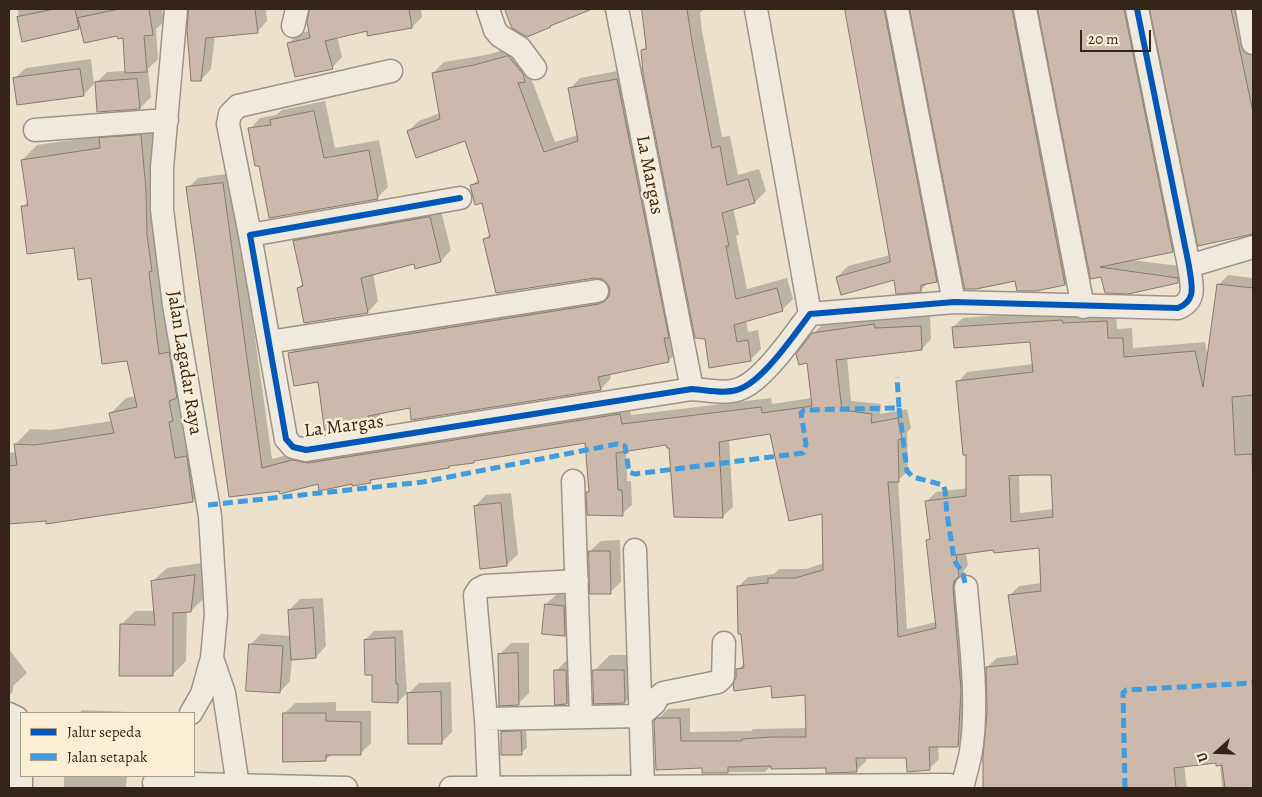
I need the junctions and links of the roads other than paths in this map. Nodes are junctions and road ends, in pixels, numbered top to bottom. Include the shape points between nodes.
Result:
1 (176, 9) edge
2 (488, 9) edge
3 (617, 9) edge
4 (756, 9) edge
5 (898, 9) edge
6 (1025, 9) edge
7 (1137, 9) edge
8 (1246, 9) edge
9 (1253, 43) edge
10 (535, 68) dead end
11 (391, 71) dead end
12 (167, 120) junction
13 (35, 130) dead end
14 (460, 198) dead end
15 (250, 235) junction
16 (1253, 247) edge
17 (1189, 266) junction
18 (596, 291) dead end
19 (954, 302) junction
20 (1083, 307) junction
21 (810, 314) junction
22 (270, 342) junction
23 (692, 389) junction
24 (573, 481) dead end
25 (635, 550) dead end
26 (577, 581) junction
27 (966, 587) dead end
28 (724, 643) dead end
29 (212, 658) junction
30 (193, 712) edge
31 (9, 714) edge
32 (581, 716) junction
33 (640, 716) junction
34 (486, 719) junction
35 (20, 730) edge
36 (155, 782) edge
37 (238, 786) junction
38 (643, 787) junction
39 (346, 788) edge
40 (451, 788) edge
41 (489, 788) edge
42 (547, 788) edge
43 (955, 788) edge
44 (962, 788) edge

1 - 12 street, Jalan Lagadar Raya
2 - 10 street via 495,30 520,48
3 - 23 street, La Margas
4 - 21 street
5 - 19 street
6 - 20 street
7 - 17 street
8 - 9 street
11 - 15 street, La Margas via 238,106 230,114 228,124
12 - 13 street
12 - 29 street, Jalan Lagadar Raya via 162,210 174,305 210,516 216,614
14 - 15 street
15 - 22 street, La Margas
16 - 17 street
17 - 20 street via 1192,289 1186,305 1178,308
18 - 22 street
19 - 20 street
19 - 21 street
21 - 23 street via 768,367 743,388 728,392
22 - 23 street, La Margas via 286,439 293,447 306,450
24 - 26 street
25 - 33 street
26 - 32 street
26 - 34 street via 485,586 475,595
27 - 44 street via 974,718
28 - 33 street via 723,677 718,682 663,693
29 - 30 street, Jalan Lagadar Raya via 202,694
29 - 37 street via 224,693
31 - 35 street via 16,718
32 - 33 street
32 - 34 street
33 - 38 street
34 - 41 street
36 - 37 street
37 - 39 street
38 - 42 street
38 - 43 street via 949,785
40 - 41 street
41 - 42 street

